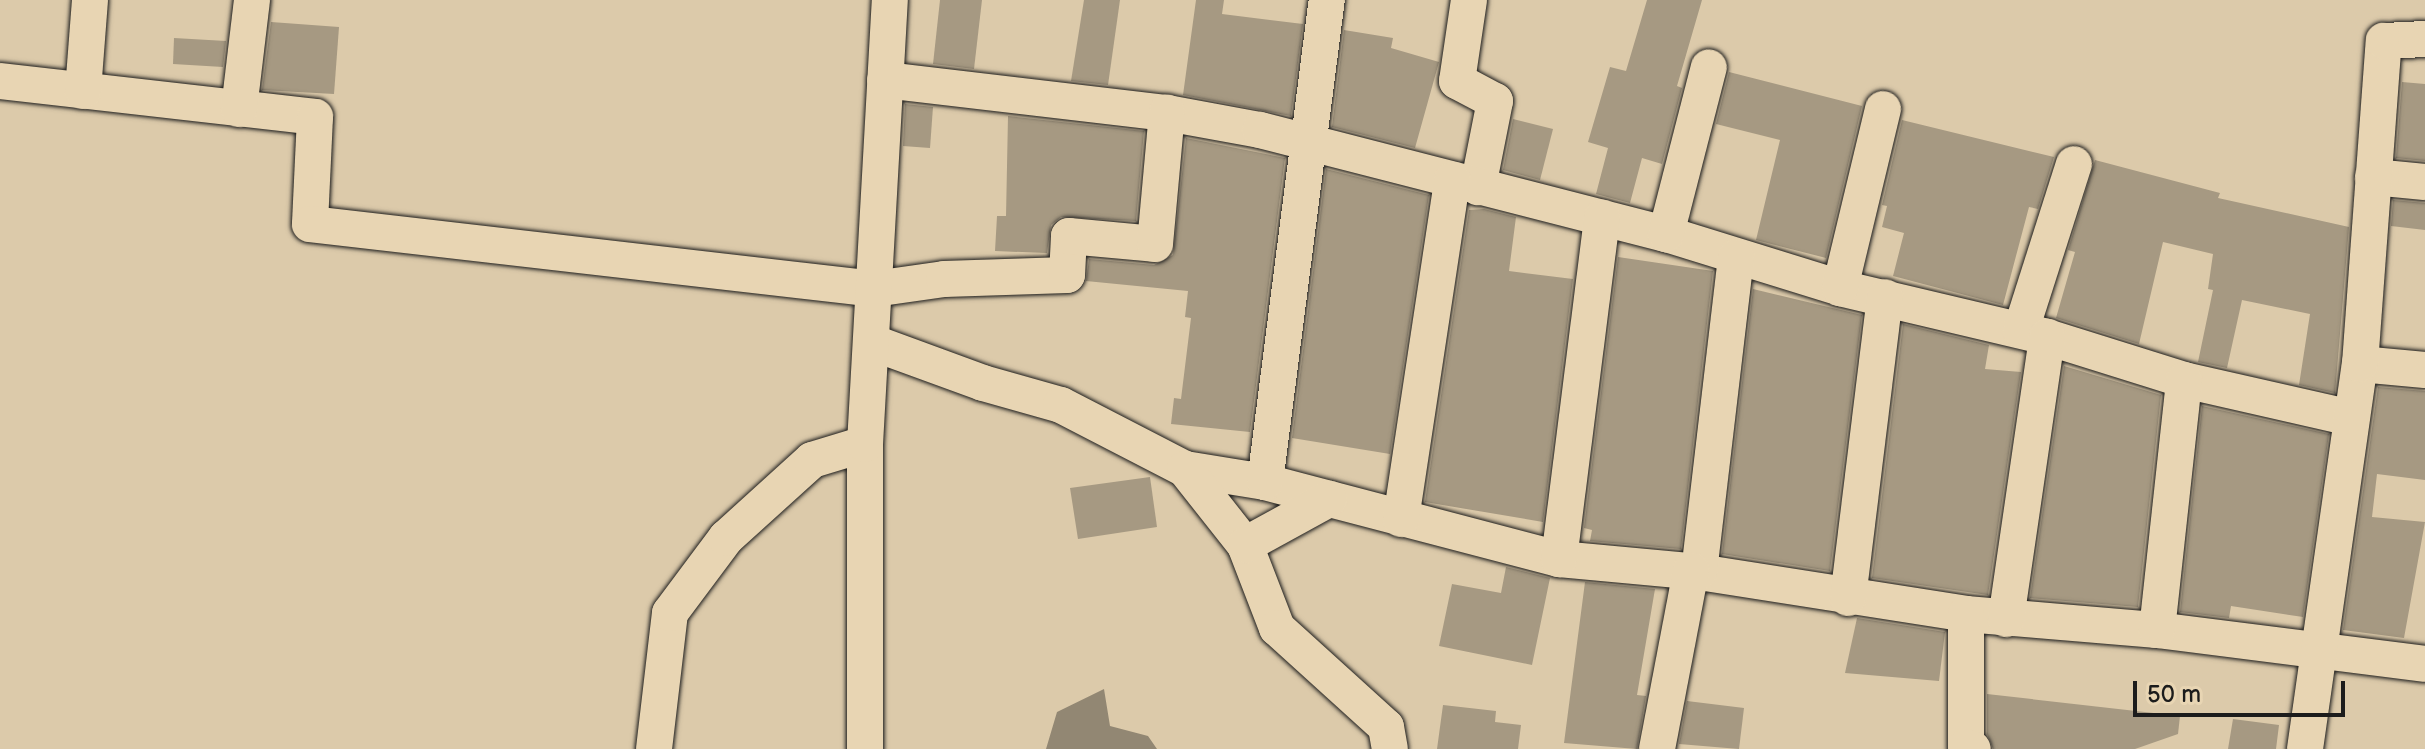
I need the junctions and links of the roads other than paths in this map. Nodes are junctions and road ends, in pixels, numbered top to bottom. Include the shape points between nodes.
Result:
1 (90, 0) edge
2 (252, 0) edge
3 (890, 0) edge
4 (1327, 0) edge
5 (1469, 0) edge
6 (2425, 39) edge
7 (1709, 67) dead end
8 (885, 80) junction
9 (0, 81) edge
10 (83, 91) junction
11 (239, 109) junction
12 (1883, 109) dead end
13 (1167, 113) junction
14 (1305, 142) junction
15 (2074, 164) dead end
16 (2373, 177) junction
17 (2425, 182) edge
18 (1465, 183) junction
19 (1602, 218) junction
20 (1666, 234) junction
21 (1736, 257) junction
22 (1840, 288) junction
23 (874, 289) junction
24 (1885, 297) junction
25 (2034, 334) junction
26 (871, 342) junction
27 (2360, 364) junction
28 (2425, 370) edge
29 (2184, 380) junction
30 (2351, 418) junction
31 (865, 444) junction
32 (1185, 469) junction
33 (1265, 482) junction
34 (1329, 499) junction
35 (1401, 519) junction
36 (1245, 545) junction
37 (1559, 559) junction
38 (1695, 571) junction
39 (1848, 598) junction
40 (1966, 614) junction
41 (2006, 619) junction
42 (2157, 630) junction
43 (2318, 654) junction
44 (2425, 664) edge
45 (654, 749) edge
46 (865, 749) edge
47 (1390, 749) edge
48 (1657, 749) edge
49 (1973, 749) edge
50 (2305, 749) edge

1 - 10 street
2 - 11 street
3 - 8 street
4 - 14 street
5 - 18 street via 1457,81 1495,101
6 - 16 street via 2384,41
7 - 20 street
8 - 13 street
8 - 23 street
9 - 10 street
10 - 11 street
11 - 23 street via 315,117 310,224
12 - 22 street
13 - 14 street
13 - 23 street via 1155,244 1069,236 1067,275 944,279
14 - 18 street
14 - 33 street
15 - 25 street
16 - 17 street
16 - 27 street
18 - 19 street
18 - 35 street
19 - 20 street
19 - 37 street
20 - 21 street
21 - 22 street
21 - 38 street
22 - 24 street
23 - 26 street
24 - 25 street
24 - 39 street
25 - 29 street
25 - 41 street
26 - 31 street
26 - 32 street via 1061,405
27 - 28 street
27 - 30 street
29 - 30 street
29 - 42 street
30 - 43 street
31 - 45 street via 812,460 726,538 670,613
31 - 46 street
32 - 33 street
32 - 36 street
33 - 34 street
34 - 35 street
34 - 36 street
35 - 37 street
36 - 47 street via 1277,628 1386,727
37 - 38 street
38 - 39 street
38 - 48 street
39 - 40 street
40 - 41 street
40 - 49 street via 1966,747
41 - 42 street
42 - 43 street
43 - 44 street
43 - 50 street

